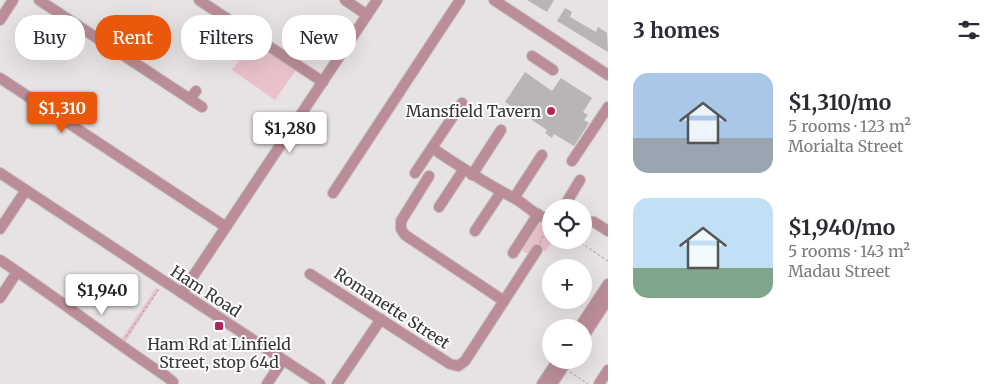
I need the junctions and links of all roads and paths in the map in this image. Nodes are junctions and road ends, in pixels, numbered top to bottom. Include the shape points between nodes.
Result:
1 (13, 0) edge
2 (39, 0) edge
3 (199, 0) edge
4 (344, 0) edge
5 (377, 0) edge
6 (460, 0) edge
7 (494, 0) edge
8 (367, 15) junction
9 (0, 20) edge
10 (532, 56) dead end
11 (553, 70) dead end
12 (608, 76) edge
13 (0, 78) edge
14 (323, 82) junction
15 (462, 102) dead end
16 (202, 107) dead end
17 (608, 107) edge
18 (501, 130) dead end
19 (432, 148) junction
20 (542, 155) dead end
21 (572, 160) dead end
22 (468, 172) junction
23 (0, 173) edge
24 (429, 176) dead end
25 (418, 180) junction
26 (580, 180) dead end
27 (26, 190) junction
28 (501, 192) junction
29 (333, 193) dead end
30 (514, 198) junction
31 (568, 199) edge
32 (439, 207) dead end
33 (538, 214) junction
34 (542, 216) edge
35 (592, 222) edge
36 (226, 227) junction
37 (607, 227) edge
38 (0, 228) edge
39 (475, 231) dead end
40 (542, 238) edge
41 (590, 249) edge
42 (537, 250) joint
43 (0, 260) edge
44 (530, 260) junction
45 (608, 261) edge
46 (18, 272) junction
47 (310, 274) dead end
48 (608, 284) edge
49 (160, 288) dead end
50 (182, 294) junction
51 (0, 298) edge
52 (608, 299) edge
53 (504, 301) junction
54 (381, 319) junction
55 (585, 319) edge
56 (592, 324) edge
57 (120, 346) junction
58 (283, 360) junction
59 (552, 369) edge
60 (562, 369) edge
61 (608, 370) edge
62 (568, 371) dead end
63 (172, 384) edge
64 (267, 384) edge
65 (320, 384) edge
66 (337, 384) edge
67 (542, 384) edge
68 (552, 384) edge
69 (588, 384) edge
70 (599, 384) edge

1 - 9 street
2 - 16 street via 193,95
3 - 14 street
4 - 8 street
5 - 8 street
6 - 29 street
7 - 12 street
8 - 14 street
10 - 11 street
13 - 36 street
14 - 36 street
15 - 19 street
17 - 21 street
18 - 22 street
19 - 22 street
19 - 25 street
20 - 30 street
22 - 28 street
22 - 32 street
23 - 27 street, Ham Road
24 - 25 street
25 - 53 street via 401,222 404,235
26 - 31 street
27 - 38 street
27 - 50 street, Ham Road
28 - 30 street
28 - 39 street
30 - 33 street
33 - 34 street
33 - 44 street via 515,252
35 - 37 street
36 - 50 street
40 - 42 path
41 - 45 path
42 - 44 street
43 - 46 street
44 - 53 street
46 - 51 street
46 - 57 street
47 - 54 street, Romanette Street
48 - 55 street
49 - 57 path
50 - 58 street, Ham Road
52 - 56 street
53 - 54 street, Romanette Street via 465,361 458,366
54 - 66 street
57 - 63 street via 167,377
58 - 64 street
58 - 65 street, Ham Road
59 - 67 street
60 - 68 street
61 - 70 street
62 - 69 path

